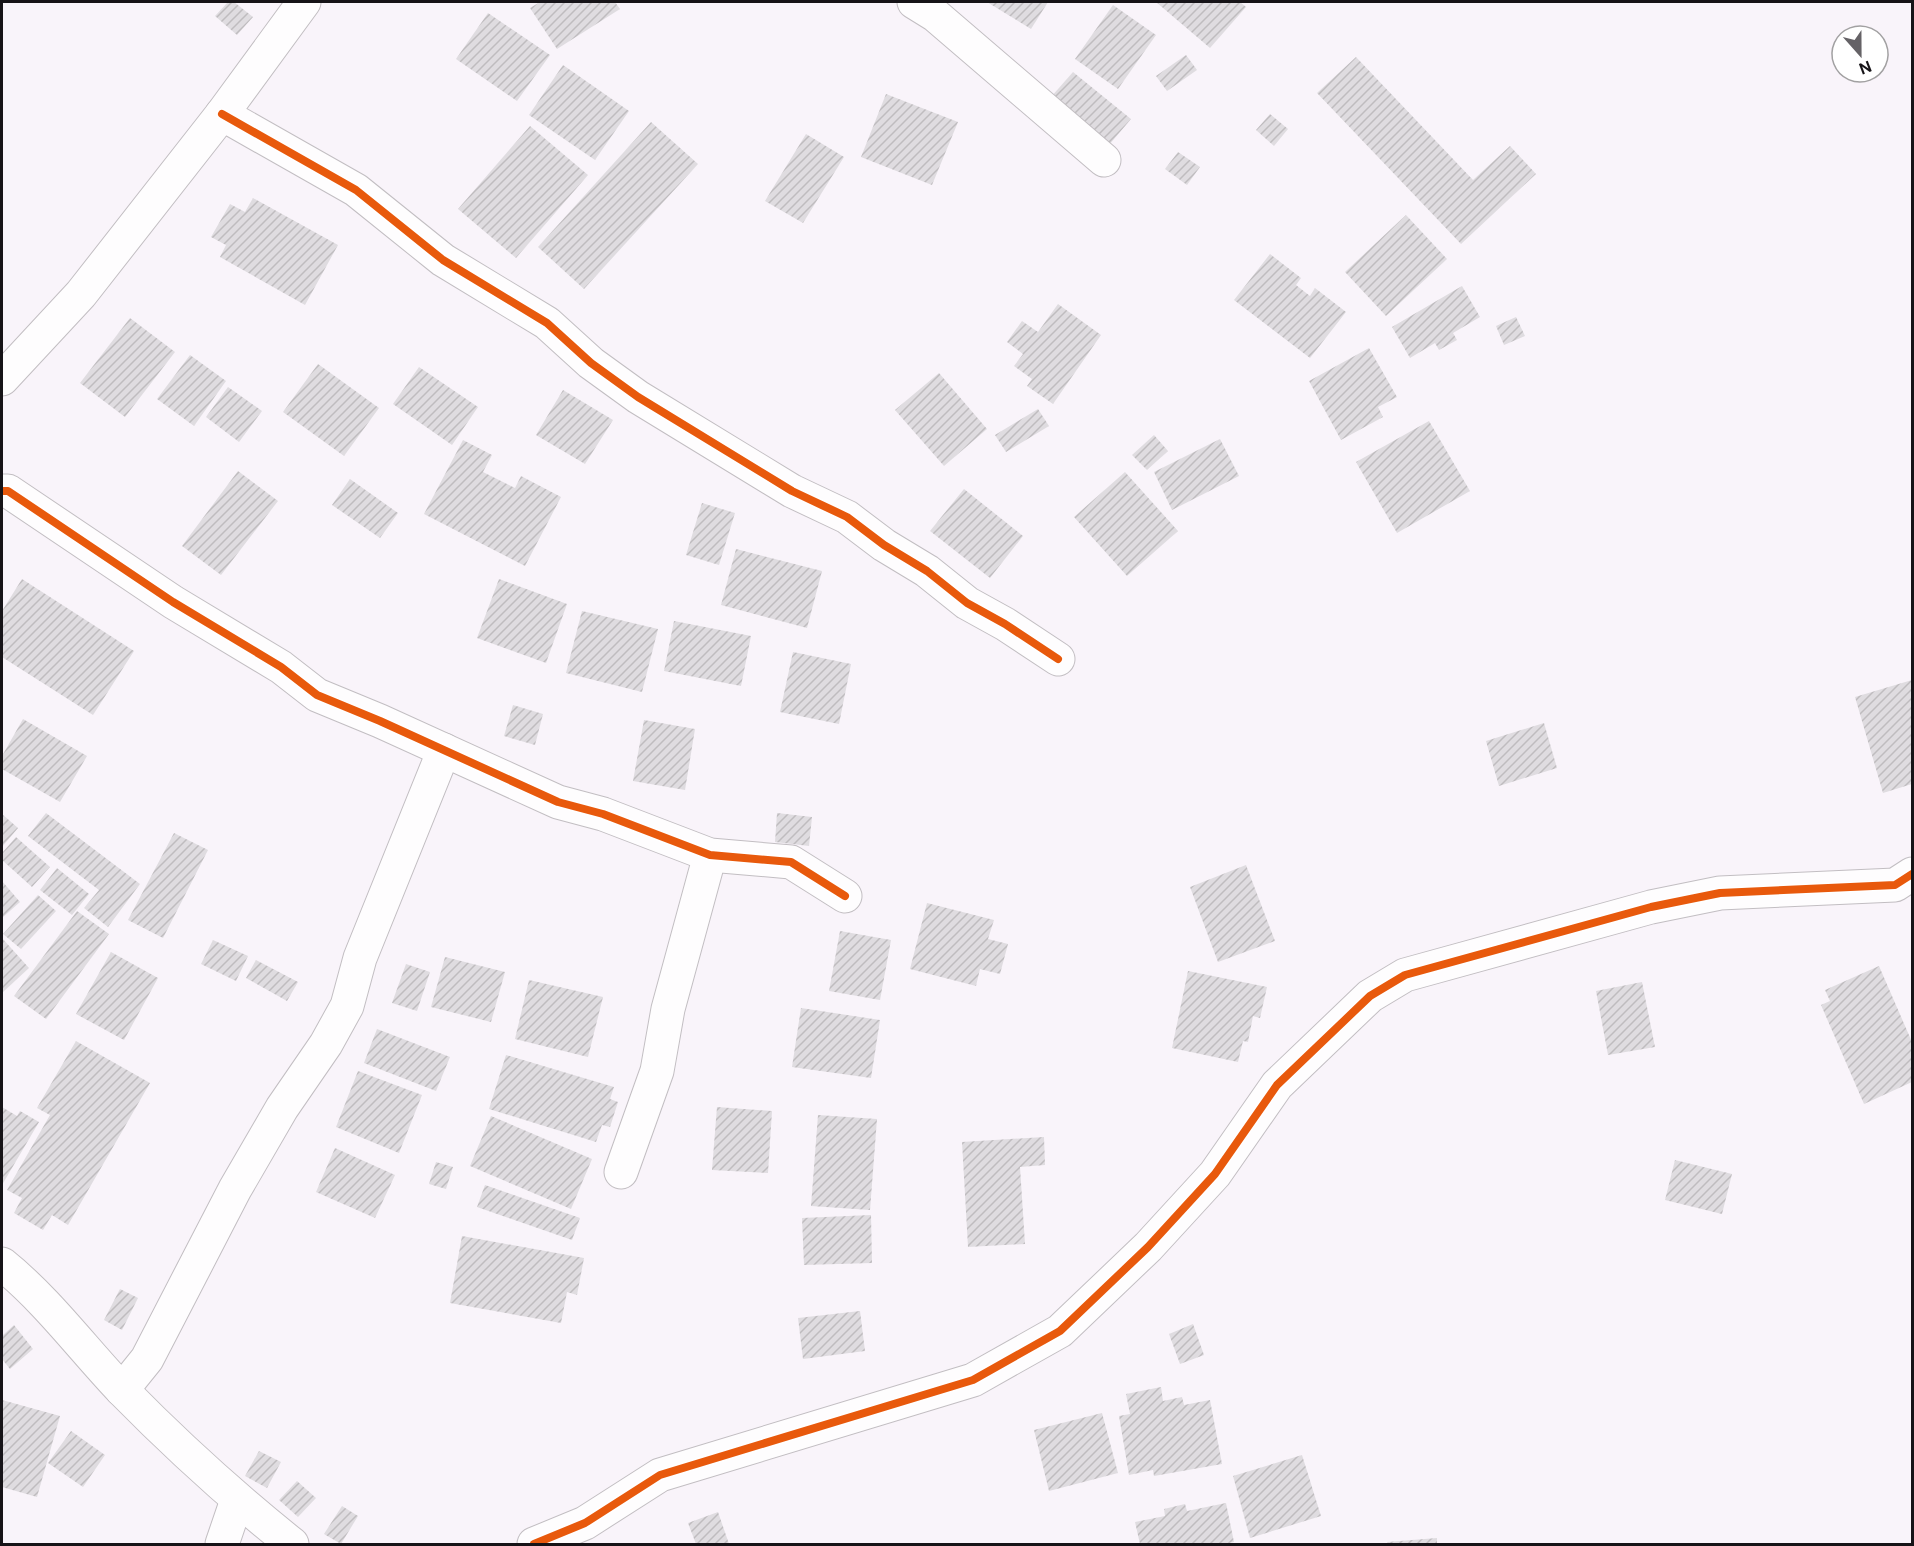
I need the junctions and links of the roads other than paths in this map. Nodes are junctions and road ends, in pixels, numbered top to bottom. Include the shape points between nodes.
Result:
1 (304, 2) edge
2 (914, 2) edge
3 (222, 114) junction
4 (1104, 160) dead end
5 (2, 379) edge
6 (2, 491) edge
7 (1058, 659) dead end
8 (444, 750) junction
9 (710, 855) junction
10 (1912, 874) edge
11 (845, 896) dead end
12 (621, 1172) dead end
13 (2, 1264) edge
14 (122, 1390) junction
15 (237, 1500) junction
16 (588, 1534) edge
17 (222, 1545) edge
18 (292, 1545) edge
19 (534, 1545) edge

1 - 3 street
2 - 4 street via 935,15
3 - 5 street via 81,294
3 - 7 street via 356,190 443,260 547,322 591,363 638,397 792,490 847,517 967,603
6 - 8 street via 8,491 173,602 281,667 317,695
8 - 9 street via 558,802 603,814
8 - 14 street via 360,958 347,1006 235,1189 147,1359
9 - 11 street via 791,862
9 - 12 street via 668,1009 657,1071
10 - 16 street via 1895,885 1720,893 1663,904 1406,975 1370,996 1277,1085 1215,1174 1148,1247 1060,1331 973,1380 660,1475
13 - 14 street via 21,1279
14 - 15 street
15 - 17 street
15 - 18 street
16 - 19 street

